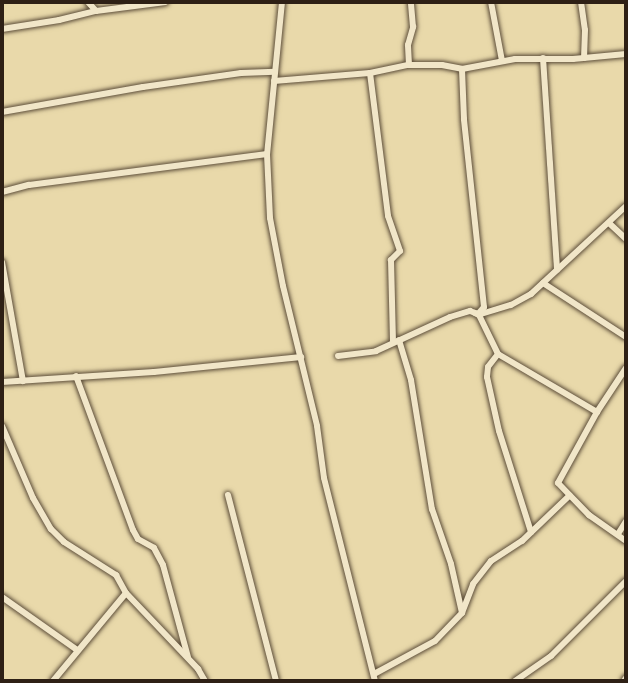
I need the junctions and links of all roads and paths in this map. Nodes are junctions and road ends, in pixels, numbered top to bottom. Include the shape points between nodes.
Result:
1 (88, 2) edge
2 (165, 2) edge
3 (282, 2) edge
4 (411, 2) edge
5 (491, 2) edge
6 (581, 2) edge
7 (96, 10) junction
8 (2, 29) edge
9 (626, 57) edge
10 (543, 58) junction
11 (584, 58) junction
12 (502, 61) junction
13 (409, 65) junction
14 (462, 69) junction
15 (275, 72) junction
16 (370, 73) junction
17 (274, 81) junction
18 (2, 112) edge
19 (267, 155) junction
20 (2, 191) edge
21 (626, 206) edge
22 (610, 223) junction
23 (626, 239) edge
24 (2, 262) edge
25 (557, 270) junction
26 (543, 283) junction
27 (470, 311) junction
28 (479, 315) junction
29 (626, 337) edge
30 (396, 341) junction
31 (498, 354) junction
32 (338, 356) dead end
33 (301, 357) junction
34 (626, 368) edge
35 (76, 376) junction
36 (23, 381) junction
37 (2, 382) edge
38 (597, 412) junction
39 (2, 426) edge
40 (228, 495) dead end
41 (570, 495) junction
42 (626, 521) edge
43 (531, 532) junction
44 (618, 534) junction
45 (626, 541) edge
46 (626, 581) edge
47 (126, 593) junction
48 (2, 597) edge
49 (462, 613) junction
50 (77, 650) junction
51 (189, 659) junction
52 (375, 678) edge
53 (53, 681) edge
54 (205, 681) edge
55 (276, 681) edge
56 (515, 681) edge

1 - 7 street
2 - 7 street
3 - 15 street
4 - 13 street
5 - 12 street
6 - 11 street
7 - 8 street
9 - 11 street
10 - 11 street
10 - 12 street
10 - 25 street
12 - 14 street
13 - 14 street
13 - 16 street
14 - 27 street via 486,301 478,314
15 - 17 street
15 - 18 street via 144,87
16 - 17 street
16 - 30 street via 388,216 400,251 391,260
17 - 19 street
19 - 20 street
19 - 33 street via 270,218
21 - 22 street
22 - 23 street
22 - 25 street
24 - 36 street
25 - 26 street
26 - 28 street via 519,301
26 - 29 street
27 - 28 street
27 - 30 street
28 - 31 street
30 - 32 street via 376,351
30 - 49 street via 411,380 432,509
31 - 38 street
31 - 43 street via 487,377
33 - 35 street
33 - 52 street via 324,478
34 - 38 street
35 - 36 street
35 - 51 street via 138,539 154,548 163,565
36 - 37 street
38 - 41 street via 559,479
39 - 47 street via 51,529 116,575
40 - 55 street
41 - 43 street
41 - 44 street
42 - 44 street
43 - 49 street via 481,572
44 - 45 street
46 - 56 street via 551,656
47 - 50 street
47 - 51 street
48 - 50 street
49 - 52 street via 435,641
50 - 53 street
51 - 54 street

